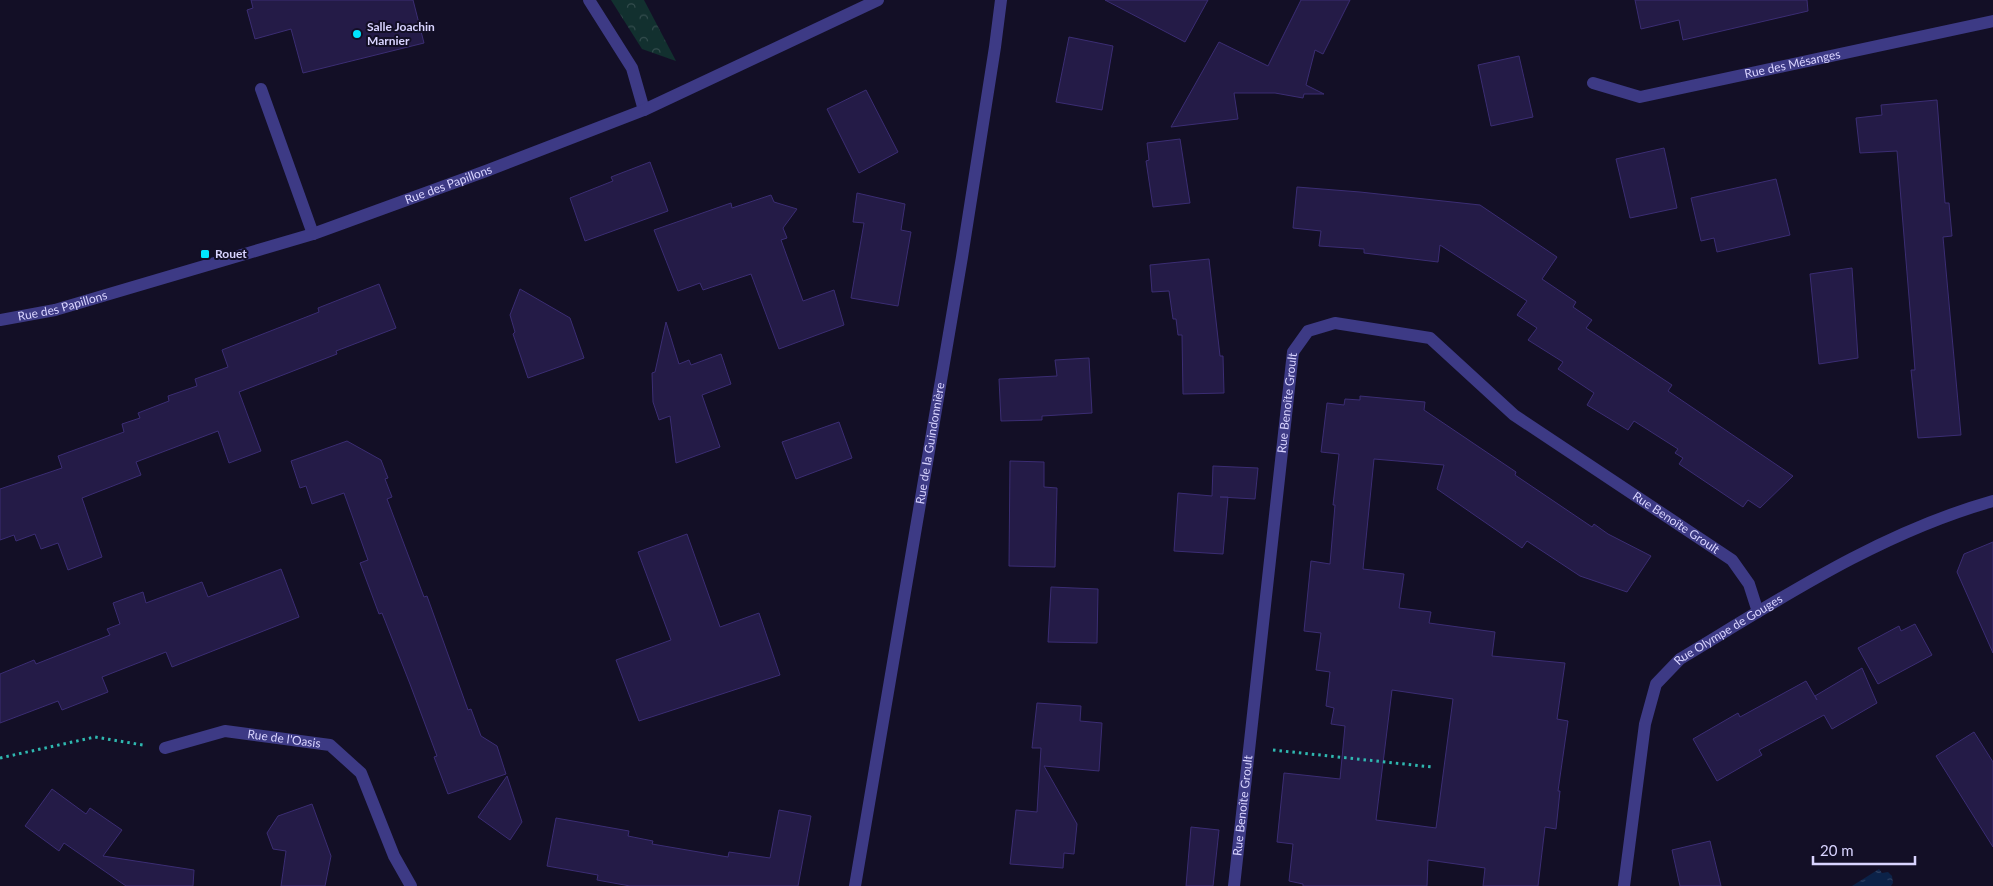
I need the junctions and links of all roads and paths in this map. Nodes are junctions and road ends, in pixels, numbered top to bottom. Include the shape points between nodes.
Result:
1 (589, 0) edge
2 (878, 0) edge
3 (1000, 0) edge
4 (1993, 21) edge
5 (1593, 83) dead end
6 (261, 89) dead end
7 (644, 110) junction
8 (313, 234) junction
9 (0, 320) edge
10 (1993, 501) edge
11 (1758, 612) junction
12 (166, 748) joint
13 (1250, 748) junction
14 (0, 758) edge
15 (1432, 768) dead end
16 (411, 886) edge
17 (855, 886) edge
18 (1234, 886) edge
19 (1624, 886) edge

1 - 7 street via 632,68
2 - 7 street, Rue des Papillons
3 - 17 street, Rue de la Guindonnière via 965,238
4 - 5 street, Rue des Mésanges via 1640,98
6 - 8 street
7 - 8 street, Rue des Papillons
8 - 9 street, Rue des Papillons via 55,310
10 - 11 street, Rue Olympe de Gouges via 1955,512 1861,552
11 - 13 street, Rue Benoîte Groult via 1749,584 1732,560 1514,414 1430,338 1335,323 1308,331 1293,352
11 - 19 street, Rue Olympe de Gouges via 1680,659 1656,684 1645,724
12 - 14 path via 95,737
12 - 16 street, Rue de l'Oasis via 225,731 330,745 361,773 394,856
13 - 15 path
13 - 18 street, Rue Benoîte Groult

